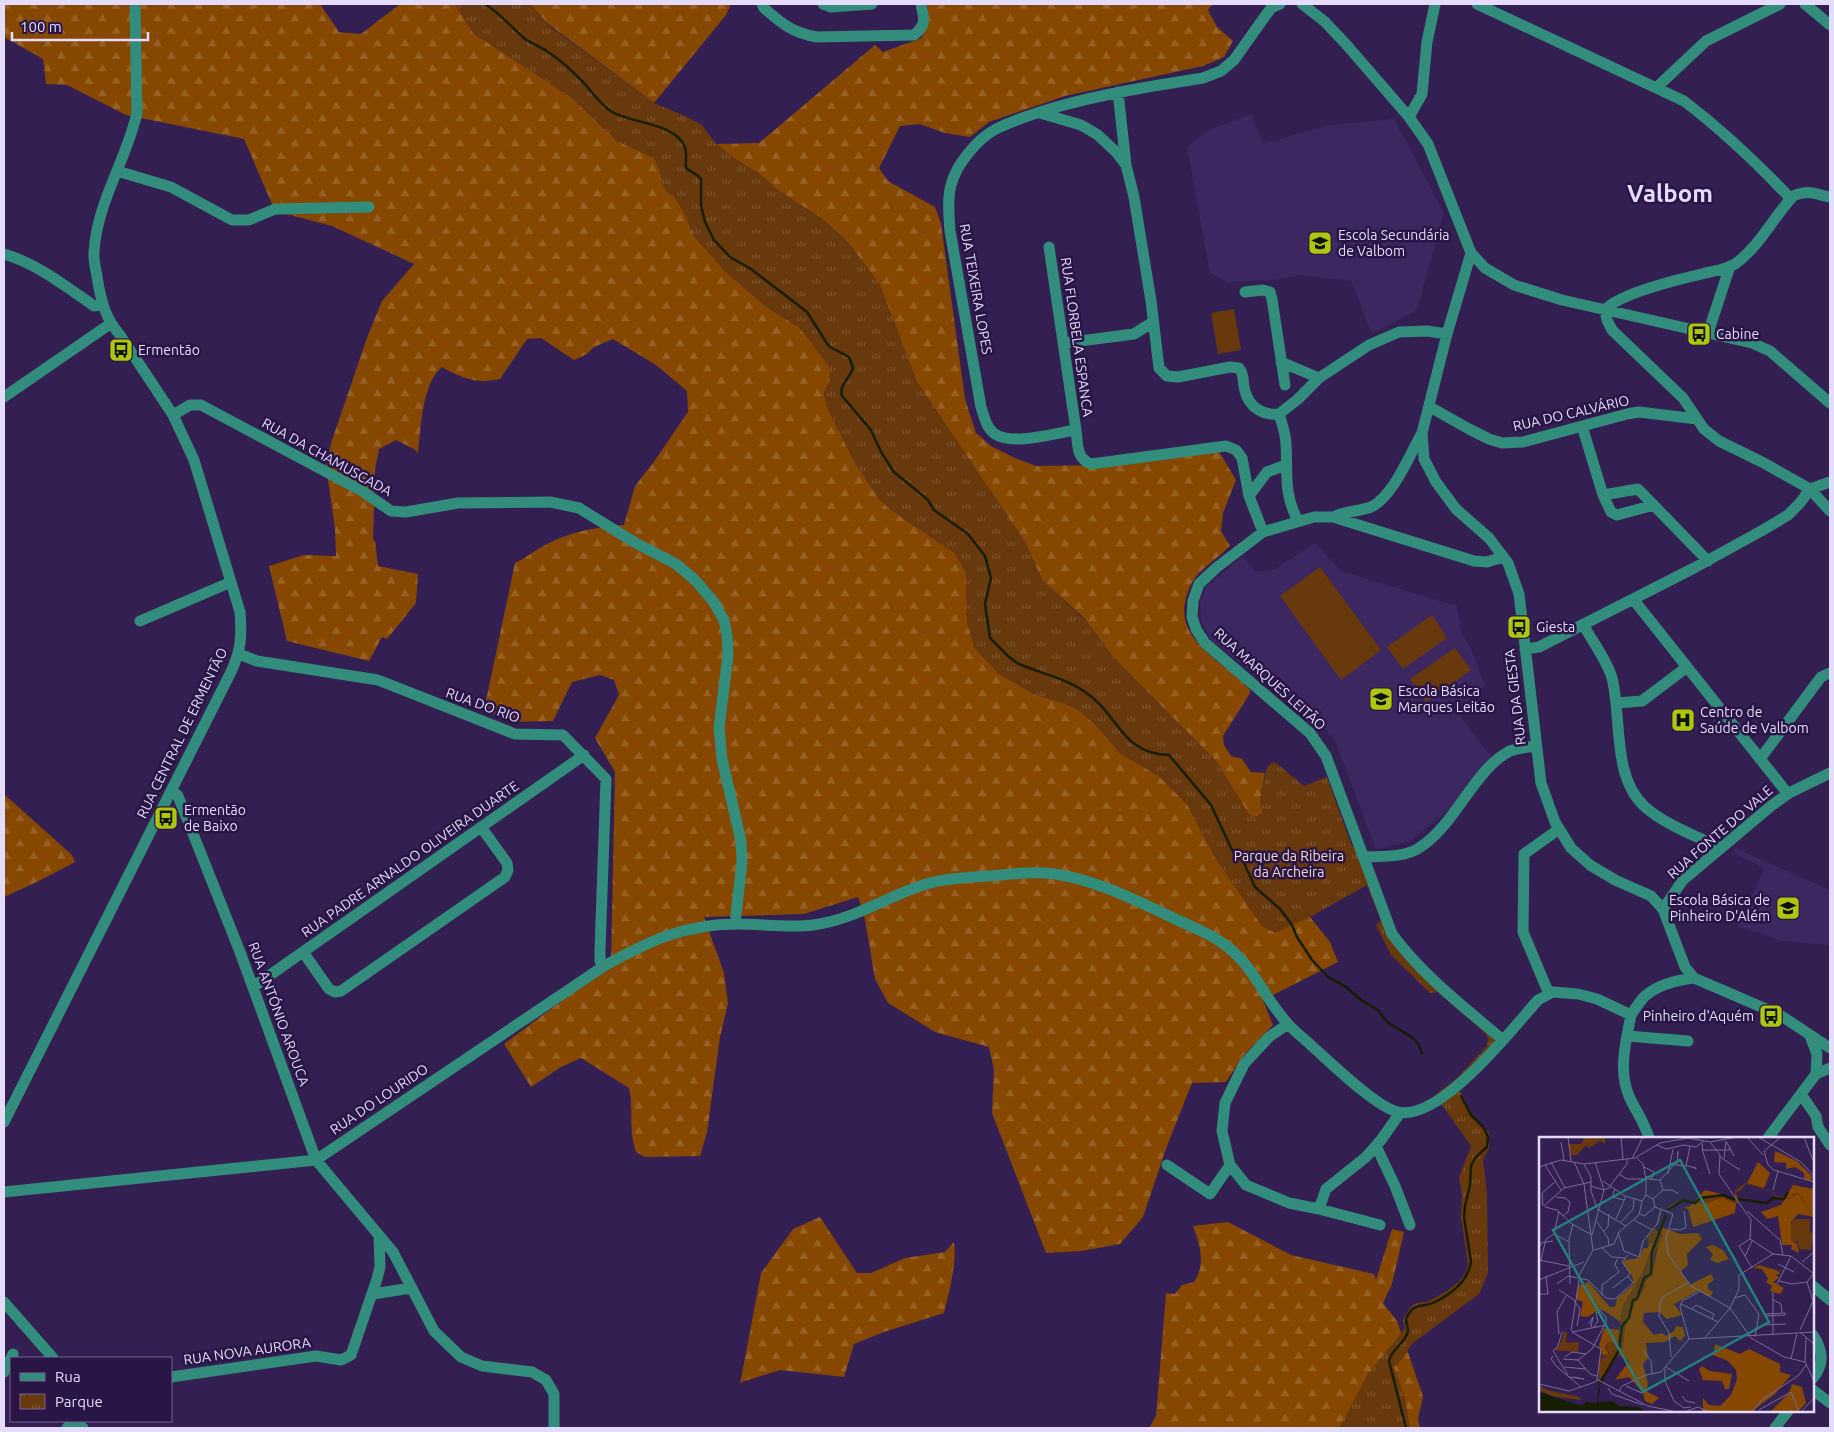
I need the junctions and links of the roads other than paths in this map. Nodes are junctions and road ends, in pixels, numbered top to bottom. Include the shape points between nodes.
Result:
1 (136, 4) edge
2 (762, 4) edge
3 (823, 4) edge
4 (872, 4) edge
5 (921, 4) edge
6 (1280, 4) edge
7 (1302, 4) edge
8 (1435, 4) edge
9 (1477, 4) edge
10 (1780, 4) edge
11 (1805, 4) edge
12 (1830, 25) edge
13 (1656, 88) junction
14 (1118, 92) junction
15 (1039, 113) junction
16 (1409, 117) junction
17 (1126, 165) junction
18 (117, 171) junction
19 (1830, 197) edge
20 (1791, 199) junction
21 (369, 207) dead end
22 (1049, 247) dead end
23 (1471, 253) junction
24 (4, 254) edge
25 (1730, 266) junction
26 (1245, 292) dead end
27 (102, 305) junction
28 (1605, 310) junction
29 (1153, 322) junction
30 (110, 324) junction
31 (1708, 333) junction
32 (1447, 334) junction
33 (1064, 343) junction
34 (1282, 362) junction
35 (1319, 378) junction
36 (1285, 385) dead end
37 (4, 397) edge
38 (1830, 403) edge
39 (1430, 407) junction
40 (1279, 414) junction
41 (173, 416) junction
42 (1697, 419) junction
43 (1582, 426) junction
44 (1076, 430) junction
45 (1422, 433) junction
46 (1286, 464) junction
47 (1830, 482) edge
48 (1810, 489) junction
49 (1603, 495) junction
50 (1248, 496) junction
51 (1654, 505) junction
52 (1830, 511) edge
53 (1333, 517) junction
54 (1298, 521) junction
55 (1263, 532) junction
56 (1503, 557) junction
57 (1708, 561) junction
58 (231, 582) junction
59 (1633, 599) junction
60 (140, 621) dead end
61 (1583, 624) junction
62 (1525, 649) junction
63 (239, 654) junction
64 (1687, 667) junction
65 (1830, 673) edge
66 (1616, 703) junction
67 (1536, 746) junction
68 (584, 755) junction
69 (1760, 759) junction
70 (1830, 773) edge
71 (172, 790) junction
72 (1788, 794) junction
73 (482, 827) junction
74 (1559, 829) junction
75 (1721, 848) junction
76 (1363, 857) junction
77 (1663, 909) junction
78 (735, 924) junction
79 (303, 952) junction
80 (604, 966) junction
81 (1694, 978) junction
82 (253, 987) junction
83 (1549, 994) junction
84 (1631, 1015) junction
85 (1288, 1024) junction
86 (1627, 1036) junction
87 (1810, 1036) junction
88 (1503, 1040) junction
89 (1688, 1041) dead end
90 (1830, 1048) edge
91 (1830, 1068) edge
92 (1816, 1074) junction
93 (1801, 1094) junction
94 (1400, 1113) junction
95 (4, 1122) edge
96 (1649, 1137) edge
97 (1769, 1137) edge
98 (1830, 1145) edge
99 (1376, 1146) junction
100 (316, 1160) junction
101 (1167, 1165) dead end
102 (1230, 1165) junction
103 (4, 1192) edge
104 (1319, 1208) junction
105 (1380, 1225) dead end
106 (1410, 1225) dead end
107 (379, 1236) junction
108 (1814, 1287) edge
109 (411, 1288) junction
110 (373, 1294) junction
111 (1830, 1300) edge
112 (4, 1302) edge
113 (1814, 1337) edge
114 (13, 1354) dead end
115 (12, 1357) edge
116 (53, 1357) edge
117 (10, 1360) edge
118 (4, 1372) edge
119 (1814, 1376) edge
120 (172, 1377) edge
121 (1814, 1391) edge
122 (1830, 1403) edge
123 (1787, 1412) edge
124 (67, 1428) edge
125 (83, 1428) edge
126 (554, 1428) edge
127 (1775, 1428) edge

1 - 18 street, RUA CENTRAL DE ERMENTÃO via 137,113
2 - 5 street via 786,27 817,37 914,35 922,29
3 - 4 street via 831,7
6 - 14 street, RUA TEIXEIRA LOPES via 1271,8 1234,60 1221,71 1203,78
7 - 16 street via 1345,43
8 - 16 street via 1422,94
9 - 13 street
10 - 13 street via 1706,41
11 - 12 street
13 - 20 street via 1684,101 1703,115
14 - 15 street, RUA TEIXEIRA LOPES
14 - 17 street
15 - 17 street via 1081,125 1098,136
15 - 44 street, RUA TEIXEIRA LOPES via 994,130 962,163 951,184 948,206 950,231 981,407 987,425 995,434 1009,440
16 - 23 street via 1428,144
17 - 29 street
18 - 21 street via 171,187 232,220 249,220 276,209
18 - 27 street, RUA CENTRAL DE ERMENTÃO via 97,224 94,254
19 - 20 street via 1811,192
20 - 25 street via 1756,244
22 - 33 street, RUA FLORBELA ESPANCA
23 - 28 street via 1485,268 1514,285
23 - 32 street, RUA DA GIESTA
24 - 27 street via 37,267 94,306
25 - 28 street via 1627,297
25 - 31 street
26 - 34 street via 1270,292
27 - 30 street, RUA CENTRAL DE ERMENTÃO
28 - 31 street
28 - 42 street via 1612,330 1683,398
29 - 33 street via 1134,334
29 - 40 street via 1159,368 1167,376 1239,368 1250,403 1260,411
30 - 37 street
30 - 41 street, RUA CENTRAL DE ERMENTÃO
31 - 38 street via 1752,343 1770,351
32 - 35 street via 1399,332 1369,344
32 - 39 street, RUA DA GIESTA
33 - 44 street, RUA FLORBELA ESPANCA
34 - 35 street
34 - 36 street
35 - 40 street
39 - 43 street, RUA DO CALVÁRIO via 1489,440 1502,443 1523,442
39 - 45 street, RUA DA GIESTA
40 - 46 street via 1286,444
41 - 58 street, RUA CENTRAL DE ERMENTÃO via 194,460
41 - 78 street, RUA DA CHAMUSCADA via 190,405 201,405 362,491 391,511 406,512 458,503 550,502 579,508 676,564 695,580 713,601 724,620 727,635 720,728 722,758 741,841 742,862
42 - 43 street, RUA DO CALVÁRIO via 1639,412
42 - 48 street via 1719,441
43 - 49 street
44 - 50 street via 1079,453 1083,461 1091,464 1226,446 1236,450 1242,458
45 - 53 street via 1400,474 1380,501 1371,507
45 - 56 street, RUA DA GIESTA via 1424,459 1436,482
46 - 50 street via 1267,472
46 - 54 street via 1287,492
47 - 48 street
48 - 52 street
48 - 57 street via 1788,515
49 - 51 street via 1638,489
49 - 51 street via 1611,512 1617,515
50 - 55 street
51 - 57 street
53 - 54 street, RUA MARQUES LEITÃO
53 - 56 street, RUA MARQUES LEITÃO via 1474,561 1487,562
54 - 55 street, RUA MARQUES LEITÃO
55 - 76 street, RUA MARQUES LEITÃO via 1199,584 1193,600 1192,617 1205,644 1310,733 1326,756
56 - 62 street, RUA DA GIESTA via 1519,594
57 - 59 street
58 - 60 street
58 - 63 street, RUA CENTRAL DE ERMENTÃO via 240,612 242,636
59 - 61 street
59 - 64 street
61 - 62 street via 1539,647
61 - 66 street via 1611,677
62 - 67 street, RUA DA GIESTA
63 - 68 street, RUA DO RIO via 257,661 378,680 515,734 562,735
63 - 71 street, RUA CENTRAL DE ERMENTÃO
64 - 66 street via 1642,701
64 - 69 street
65 - 69 street via 1821,677
66 - 75 street via 1622,758 1634,793 1655,815
67 - 74 street, RUA DA GIESTA via 1541,783
67 - 76 street via 1511,751 1486,770 1448,821 1418,849 1406,854
68 - 73 street, RUA PADRE ARNALDO OLIVEIRA DUARTE
68 - 80 street, RUA DO RIO via 606,779 600,950 600,961
69 - 72 street
70 - 72 street, RUA FONTE DO VALE
71 - 82 street, RUA ANTÓNIO AROUCA via 178,796
71 - 95 street, RUA CENTRAL DE ERMENTÃO
72 - 75 street, RUA FONTE DO VALE
73 - 79 street, RUA PADRE ARNALDO OLIVEIRA DUARTE
73 - 79 street via 507,863 505,877 340,991 329,989
74 - 77 street, RUA DA GIESTA via 1571,848 1590,865 1651,896
74 - 83 street via 1524,854 1523,932
75 - 77 street, RUA FONTE DO VALE via 1684,880
76 - 88 street, RUA MARQUES LEITÃO via 1392,934 1406,953
77 - 81 street via 1685,967
78 - 80 street, RUA DO LOURIDO via 673,933
78 - 85 street, RUA DO LOURIDO via 812,925 847,917 933,882 1052,874 1124,895 1228,947 1249,967
79 - 82 street, RUA PADRE ARNALDO OLIVEIRA DUARTE
80 - 100 street, RUA DO LOURIDO
81 - 84 street via 1662,986 1644,996
81 - 87 street via 1780,1015
82 - 100 street, RUA ANTÓNIO AROUCA
83 - 84 street via 1578,994
83 - 88 street via 1538,1000
84 - 86 street
85 - 94 street, RUA DO LOURIDO via 1346,1077
85 - 102 street via 1244,1064 1225,1103 1222,1131
86 - 89 street
86 - 96 street via 1622,1077
87 - 90 street
87 - 92 street via 1817,1054
88 - 94 street via 1449,1094 1413,1112
91 - 92 street
92 - 93 street
93 - 97 street
93 - 98 street
94 - 99 street
99 - 104 street via 1326,1188
99 - 106 street
100 - 103 street, RUA DO LOURIDO
100 - 107 street, RUA ANTÓNIO AROUCA
101 - 102 street via 1210,1194
102 - 104 street via 1246,1185 1289,1203
104 - 105 street
107 - 109 street, RUA ANTÓNIO AROUCA via 393,1252
107 - 110 street, RUA NOVA AURORA via 380,1267
108 - 111 street
109 - 110 street
109 - 126 street, RUA ANTÓNIO AROUCA via 434,1331 461,1357 482,1366 532,1372 546,1380 554,1394
110 - 120 street, RUA NOVA AURORA via 351,1355 341,1360 316,1356
112 - 116 street
113 - 119 street via 1822,1353 1822,1361
114 - 115 street
117 - 118 street
121 - 122 street
123 - 127 street
124 - 125 street via 75,1422

